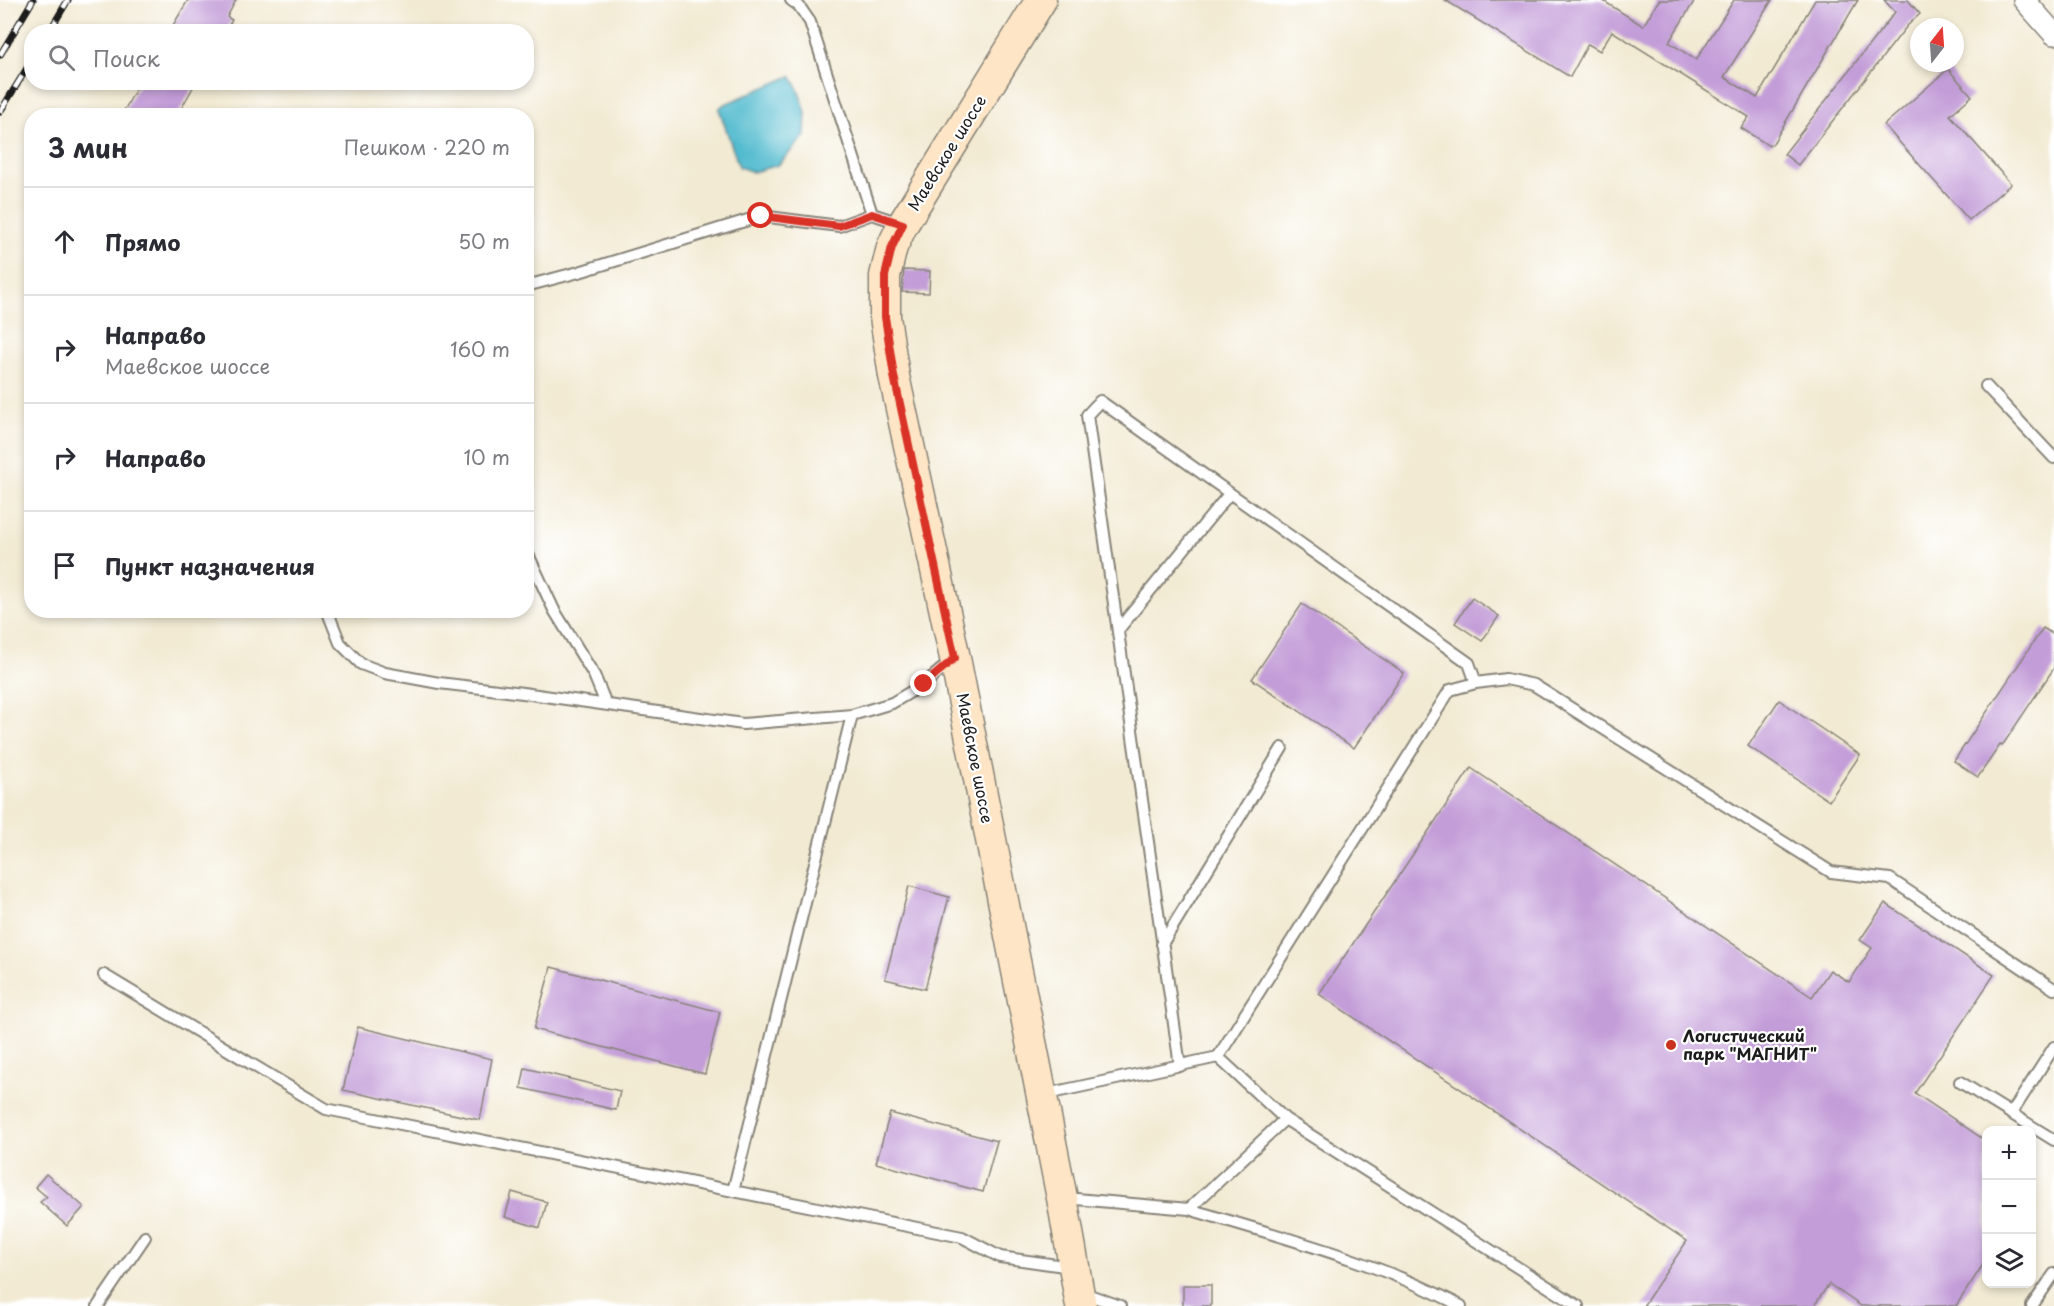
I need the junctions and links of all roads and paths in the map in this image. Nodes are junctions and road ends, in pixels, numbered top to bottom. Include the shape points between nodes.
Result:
1 (791, 0) edge
2 (1041, 0) edge
3 (2024, 0) edge
4 (2054, 34) edge
5 (872, 214) junction
6 (903, 224) junction
7 (534, 284) edge
8 (1986, 386) dead end
9 (2054, 458) edge
10 (1228, 494) junction
11 (534, 567) edge
12 (330, 618) edge
13 (1118, 630) junction
14 (955, 658) junction
15 (1476, 683) junction
16 (606, 704) junction
17 (852, 715) junction
18 (1282, 748) dead end
19 (1162, 944) junction
20 (104, 975) dead end
21 (2054, 989) edge
22 (2054, 1047) edge
23 (1218, 1057) junction
24 (1180, 1066) junction
25 (1960, 1082) dead end
26 (1042, 1095) junction
27 (2012, 1114) junction
28 (1286, 1119) junction
29 (2054, 1140) edge
30 (733, 1191) junction
31 (1062, 1198) junction
32 (1189, 1209) junction
33 (145, 1238) dead end
34 (2054, 1274) edge
35 (1077, 1288) edge
36 (98, 1306) edge
37 (1120, 1306) edge
38 (1461, 1306) edge
39 (1578, 1306) edge
40 (2032, 1306) edge

1 - 5 lane via 810,22
2 - 6 street, Маевское шоссе
3 - 4 street
5 - 6 lane
5 - 7 lane via 839,226 761,216
6 - 14 street, Маевское шоссе via 885,276 885,317 894,376
8 - 9 lane
10 - 13 lane
10 - 13 lane via 1100,401 1087,415
10 - 15 lane via 1469,663
11 - 16 lane
12 - 16 lane via 340,643 361,664 385,673
13 - 19 lane
14 - 17 lane via 924,684 892,703
14 - 26 street, Маевское шоссе
15 - 21 lane via 1506,680 1534,685 1831,872 1890,879
15 - 23 lane via 1450,690
16 - 17 lane via 743,724
17 - 30 lane
18 - 19 lane
19 - 24 lane
20 - 30 lane via 326,1109
22 - 27 lane
23 - 24 lane
23 - 28 lane
24 - 26 lane
25 - 27 lane
26 - 31 street, Маевское шоссе
27 - 29 lane
28 - 32 lane
28 - 39 lane
30 - 35 lane via 962,1238
31 - 32 lane
31 - 35 street, Маевское шоссе
32 - 38 lane via 1316,1247 1427,1288
33 - 36 lane
34 - 40 lane
35 - 37 lane

